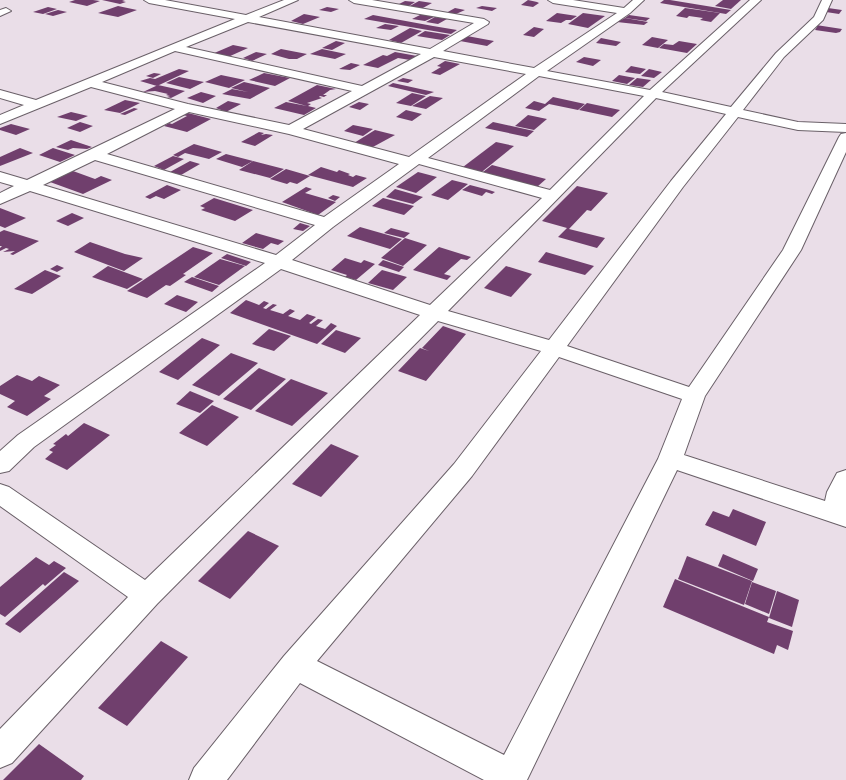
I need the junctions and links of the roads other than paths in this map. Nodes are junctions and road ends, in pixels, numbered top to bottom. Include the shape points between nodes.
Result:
1 (149, 0) edge
2 (293, 0) edge
3 (354, 0) edge
4 (553, 0) edge
5 (639, 0) edge
6 (756, 0) edge
7 (828, 0) edge
8 (626, 11) junction
9 (246, 19) junction
10 (175, 48) junction
11 (434, 53) junction
12 (537, 72) junction
13 (90, 83) junction
14 (362, 90) junction
15 (0, 94) edge
16 (653, 94) junction
17 (37, 105) junction
18 (187, 108) junction
19 (734, 112) junction
20 (0, 120) edge
21 (788, 123) junction
22 (292, 130) junction
23 (838, 141) edge
24 (94, 155) junction
25 (414, 161) junction
26 (0, 177) edge
27 (27, 186) junction
28 (552, 196) junction
29 (0, 199) edge
30 (327, 223) junction
31 (279, 262) junction
32 (434, 313) junction
33 (553, 348) junction
34 (694, 396) junction
35 (670, 459) junction
36 (0, 465) edge
37 (846, 479) edge
38 (0, 493) edge
39 (841, 515) edge
40 (147, 596) junction
41 (295, 666) junction
42 (0, 752) edge
43 (510, 778) edge
44 (206, 780) edge

1 - 9 street
2 - 9 street
3 - 11 street via 484,22
4 - 8 street
5 - 8 street
6 - 16 street
7 - 19 street via 820,18 780,55
8 - 12 street
9 - 10 street
9 - 11 street
10 - 13 street
10 - 14 street
11 - 12 street
11 - 14 street
12 - 16 street
12 - 25 street
13 - 17 street
13 - 18 street
14 - 22 street
15 - 17 street
16 - 19 street
16 - 28 street
17 - 20 street
18 - 22 street
18 - 24 street
19 - 21 street
19 - 33 street via 676,184
21 - 23 street via 807,136
21 - 23 street via 824,128
22 - 25 street
23 - 34 street via 792,250
24 - 27 street
24 - 30 street
25 - 28 street
25 - 30 street
26 - 27 street
27 - 29 street
27 - 31 street
28 - 32 street
30 - 31 street
31 - 32 street
31 - 36 street via 26,441
32 - 33 street
32 - 40 street
33 - 34 street
33 - 41 street via 463,470
34 - 35 street
35 - 39 street
35 - 43 street
37 - 39 street via 840,492
38 - 40 street
40 - 42 street
41 - 43 street
41 - 44 street

